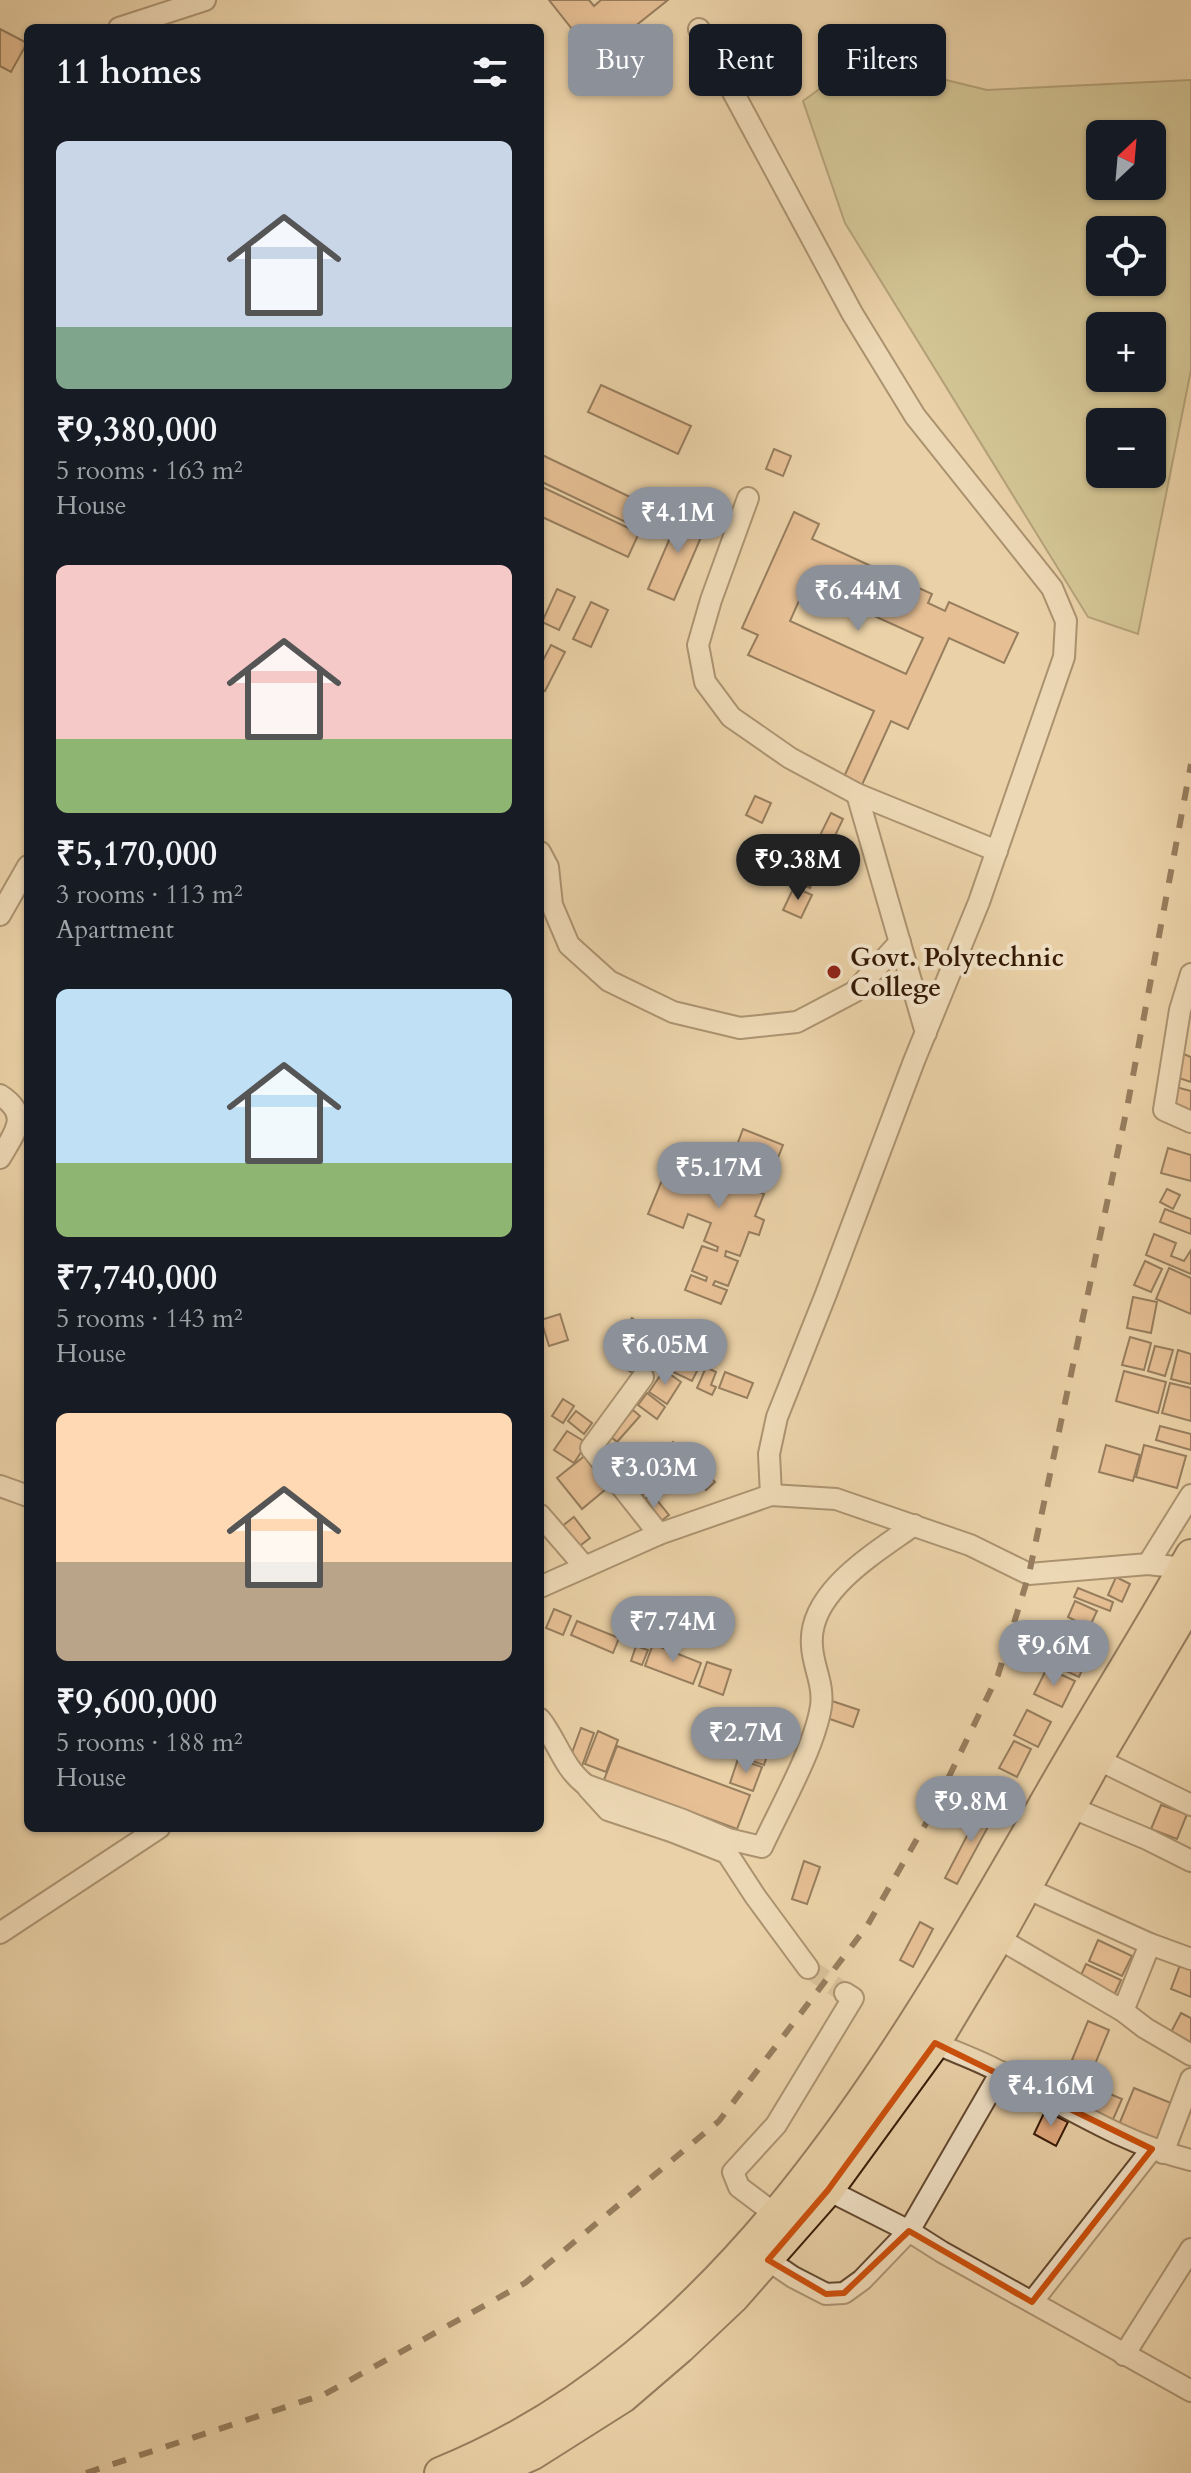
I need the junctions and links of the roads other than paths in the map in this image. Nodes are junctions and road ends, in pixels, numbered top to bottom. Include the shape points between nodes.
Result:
1 (205, 0) edge
2 (131, 24) edge
3 (735, 96) edge
4 (748, 498) dead end
5 (857, 794) junction
6 (997, 851) junction
7 (544, 860) edge
8 (24, 873) edge
9 (0, 915) edge
10 (900, 942) junction
11 (1191, 974) edge
12 (926, 1033) junction
13 (0, 1095) edge
14 (1191, 1122) edge
15 (0, 1158) edge
16 (643, 1377) dead end
17 (0, 1486) edge
18 (24, 1495) edge
19 (771, 1495) junction
20 (1191, 1495) edge
21 (544, 1520) edge
22 (914, 1525) junction
23 (659, 1534) junction
24 (1188, 1562) edge
25 (1148, 1564) junction
26 (585, 1567) junction
27 (544, 1585) edge
28 (1191, 1600) edge
29 (544, 1724) edge
30 (1097, 1759) junction
31 (586, 1785) junction
32 (1191, 1805) edge
33 (1070, 1807) junction
34 (153, 1832) edge
35 (1191, 1861) edge
36 (1026, 1888) junction
37 (0, 1933) edge
38 (998, 1938) junction
39 (1150, 1944) junction
40 (1191, 1959) edge
41 (808, 1968) tunnel mouth
42 (845, 1993) dead end
43 (1123, 2011) junction
44 (935, 2043) junction
45 (1191, 2055) edge
46 (1001, 2072) junction
47 (1191, 2079) edge
48 (1158, 2151) junction
49 (1191, 2160) edge
50 (828, 2190) junction
51 (775, 2214) junction
52 (909, 2231) junction
53 (1191, 2249) edge
54 (768, 2260) junction
55 (1032, 2302) junction
56 (1124, 2355) junction
57 (1191, 2391) edge
58 (440, 2473) edge
59 (491, 2473) edge

1 - 2 street
3 - 6 street via 852,313 907,403 1052,588 1066,621 1064,657
4 - 5 street via 698,645 705,682 731,717 790,758
5 - 6 street
5 - 10 street
6 - 12 street
7 - 10 street via 552,905 569,945 609,981 673,1012 740,1028 797,1022 854,992
8 - 9 street
10 - 12 street
11 - 14 street via 1164,1110
12 - 19 street via 777,1417 769,1454
13 - 15 street via 18,1114
16 - 23 street via 591,1448
17 - 18 street
19 - 22 street via 836,1499
19 - 23 street
20 - 25 street
21 - 26 street
22 - 25 street via 1029,1574
22 - 31 street via 851,1570 816,1618 811,1645 821,1681 821,1706 762,1847
23 - 26 street
24 - 25 street
24 - 51 highway via 920,2016
26 - 27 street
28 - 30 highway
29 - 31 street via 572,1775
30 - 32 street
30 - 33 highway
31 - 41 street via 608,1810 727,1853
33 - 35 street
33 - 36 highway
34 - 37 street
36 - 38 highway
36 - 39 street
38 - 43 street
38 - 44 highway
39 - 40 street
39 - 43 street
42 - 51 street via 853,1998 776,2125 733,2172 739,2187
43 - 45 street
44 - 46 street
44 - 50 highway
46 - 48 street
46 - 52 street
47 - 48 street
48 - 49 street
48 - 55 street
50 - 52 street
50 - 54 highway
51 - 58 highway via 711,2285 587,2394 485,2454
52 - 54 street via 844,2293 826,2294
52 - 55 street
53 - 56 street
54 - 59 highway via 623,2397 533,2454
55 - 56 street
56 - 57 street

